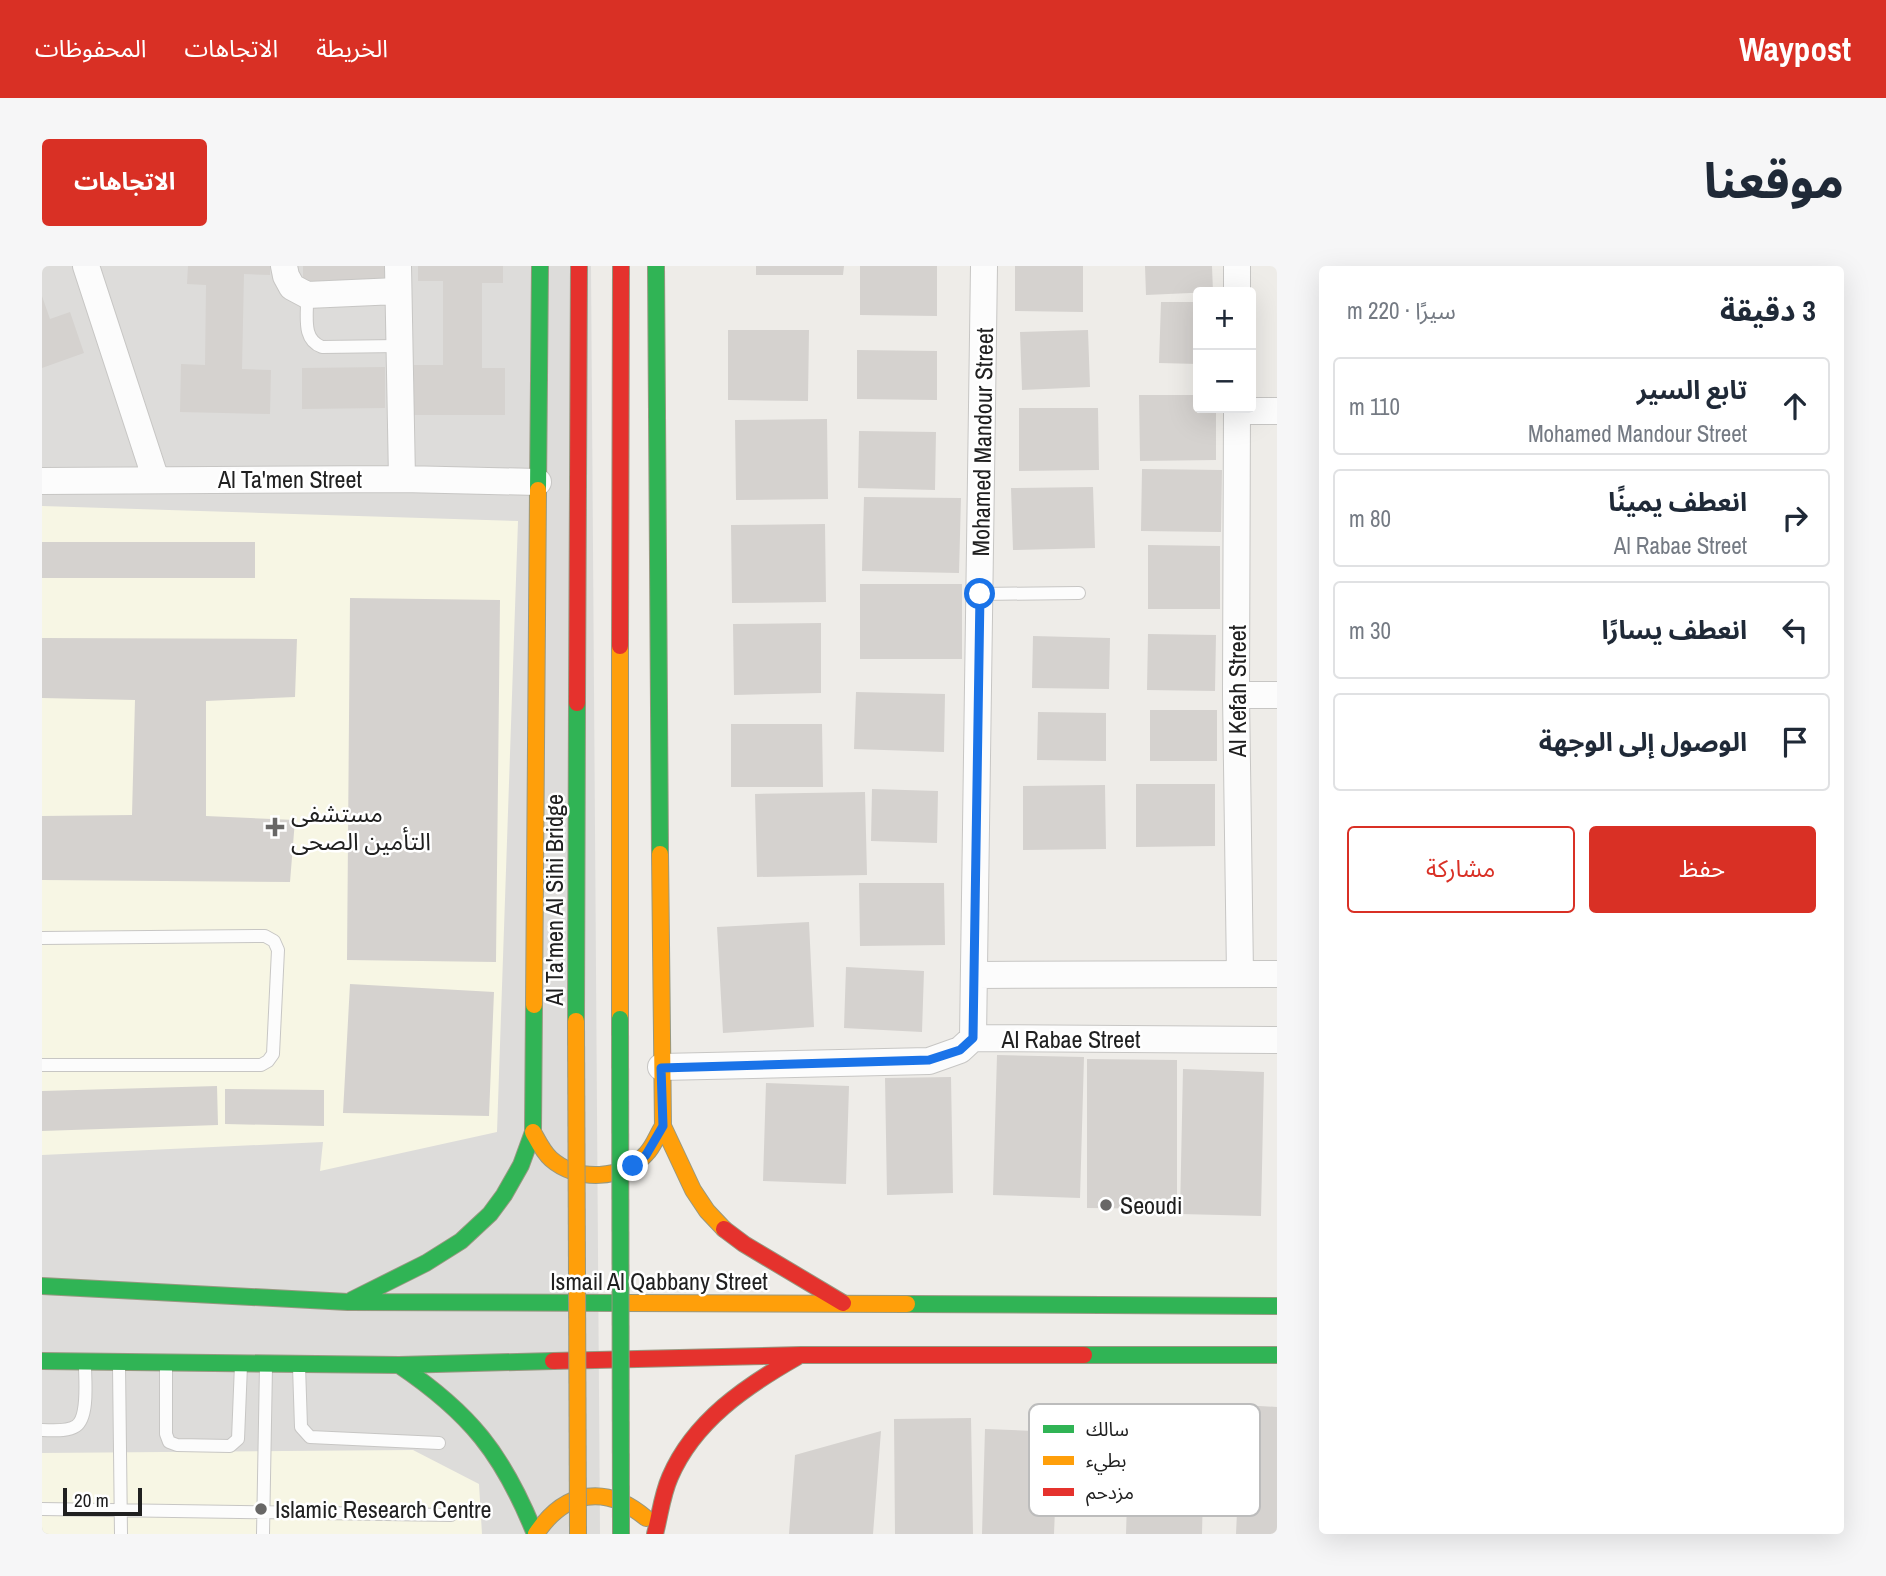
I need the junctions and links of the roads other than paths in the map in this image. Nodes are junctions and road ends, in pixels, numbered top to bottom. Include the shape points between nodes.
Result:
1 (86, 266) edge
2 (284, 266) edge
3 (540, 266) edge
4 (579, 266) edge
5 (621, 266) edge
6 (656, 266) edge
7 (984, 266) edge
8 (1237, 266) edge
9 (398, 279) edge
10 (1237, 287) edge
11 (307, 295) junction
12 (398, 346) junction
13 (1256, 410) edge
14 (1277, 411) edge
15 (1237, 413) edge
16 (402, 479) junction
17 (156, 480) junction
18 (42, 481) edge
19 (538, 482) junction
20 (1079, 593) dead end
21 (980, 594) junction
22 (1236, 695) junction
23 (1277, 695) edge
24 (42, 938) edge
25 (1240, 974) junction
26 (1277, 974) edge
27 (976, 975) junction
28 (973, 1038) junction
29 (1277, 1040) edge
30 (42, 1065) edge
31 (661, 1068) junction
32 (663, 1126) junction
33 (533, 1132) junction
34 (42, 1286) edge
35 (348, 1303) junction
36 (844, 1304) junction
37 (1277, 1306) edge
38 (1277, 1354) edge
39 (801, 1355) junction
40 (42, 1361) edge
41 (85, 1362) junction
42 (119, 1362) junction
43 (166, 1362) junction
44 (241, 1362) junction
45 (266, 1362) junction
46 (299, 1363) junction
47 (399, 1365) junction
48 (42, 1430) edge
49 (439, 1443) dead end
50 (42, 1509) edge
51 (121, 1510) junction
52 (263, 1513) junction
53 (451, 1515) dead end
54 (121, 1534) edge
55 (263, 1534) edge
56 (535, 1534) edge
57 (578, 1534) edge
58 (621, 1534) edge
59 (655, 1534) edge

1 - 17 street
2 - 11 street via 292,287
3 - 19 main road
4 - 57 main road, Al Ta'men Al Sihi Bridge, bridge
5 - 58 main road, bridge
6 - 31 main road
7 - 21 street, Mohamed Mandour Street
8 - 10 street
9 - 11 street
9 - 12 street
11 - 12 lane via 308,336 313,344
12 - 16 street
13 - 14 street
15 - 22 street, Al Kefah Street
16 - 17 street, Al Ta'men Street
16 - 19 street, Al Ta'men Street
17 - 18 street, Al Ta'men Street
19 - 33 main road
20 - 21 lane
21 - 27 street, Mohamed Mandour Street
22 - 23 street
22 - 25 street, Al Kefah Street
24 - 30 lane via 265,936 278,950 273,1054 261,1065
25 - 26 street
25 - 27 street
27 - 28 street, Mohamed Mandour Street
28 - 29 street, Al Rabae Street
28 - 31 street, Al Rabae Street via 960,1050 929,1060
31 - 32 main road
32 - 33 main road via 646,1155 633,1166 600,1175 559,1164
32 - 36 main road via 693,1190 724,1229
33 - 35 main road via 508,1190 489,1215 437,1255
34 - 35 main road, Ismail Al Qabbany Street
35 - 36 main road, Ismail Al Qabbany Street
36 - 37 main road, Ismail Al Qabbany Street
38 - 39 main road
39 - 47 main road
39 - 59 main road via 740,1392 700,1429 671,1475
40 - 41 main road
41 - 42 main road
41 - 48 lane via 83,1418 66,1430
42 - 43 main road
42 - 51 lane
43 - 44 main road
43 - 44 lane via 169,1441 230,1446 238,1438
44 - 45 main road
45 - 46 main road
45 - 52 lane
46 - 47 main road
46 - 49 lane via 301,1427 310,1437
47 - 56 main road via 431,1385 484,1436 506,1467
50 - 51 lane
51 - 52 lane
51 - 54 lane
52 - 53 lane
52 - 55 lane
56 - 59 main road via 562,1504 602,1495 639,1511

